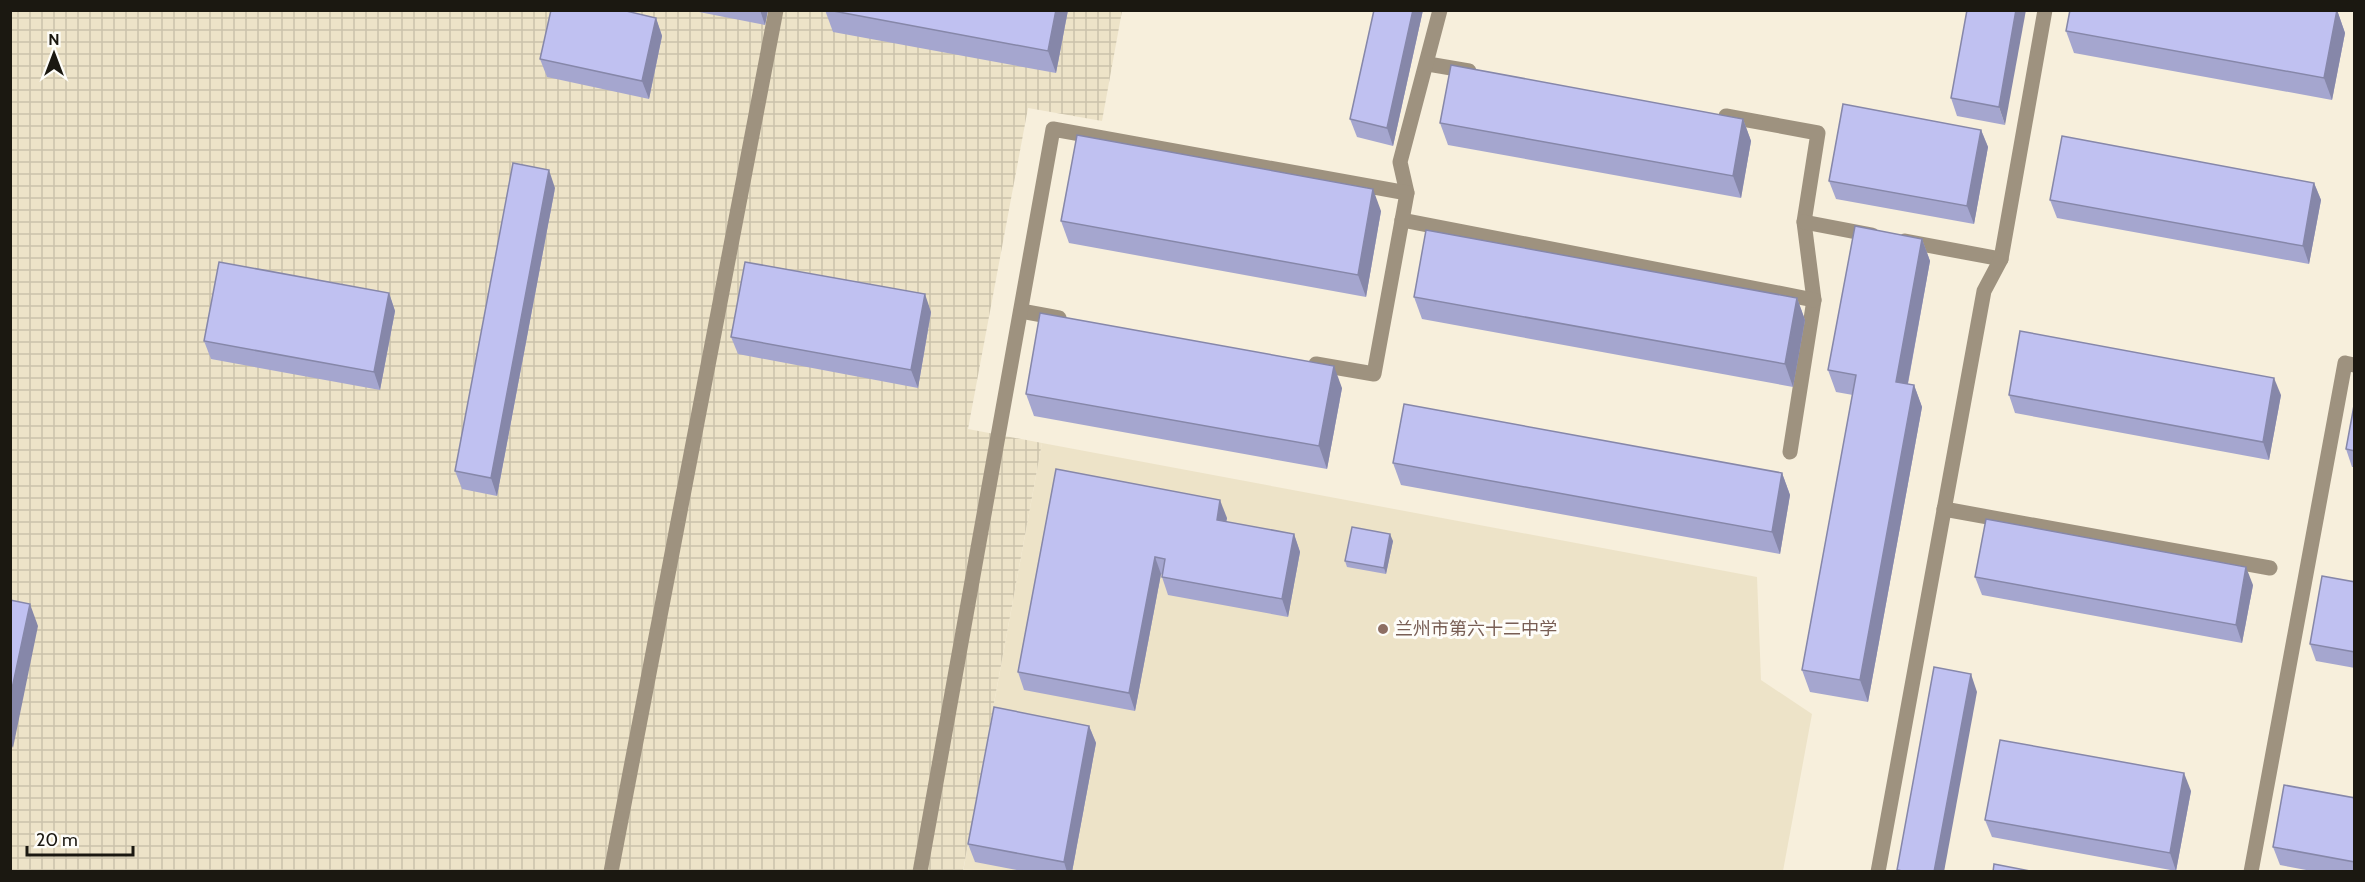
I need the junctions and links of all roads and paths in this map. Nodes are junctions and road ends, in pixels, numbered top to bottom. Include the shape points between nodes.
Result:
1 (776, 10) edge
2 (1440, 10) edge
3 (2045, 10) edge
4 (1428, 64) junction
5 (1485, 74) edge
6 (1715, 114) edge
7 (1407, 193) junction
8 (1402, 220) junction
9 (1804, 222) junction
10 (2001, 259) junction
11 (1814, 300) junction
12 (1021, 311) junction
13 (1080, 321) edge
14 (1304, 361) edge
15 (2355, 365) edge
16 (1790, 452) dead end
17 (1944, 509) junction
18 (2270, 568) dead end
19 (611, 872) edge
20 (920, 872) edge
21 (1878, 872) edge
22 (2251, 872) edge

1 - 19 street
2 - 4 street
3 - 10 street
4 - 5 street
4 - 7 street via 1401,162
6 - 9 street via 1818,132
7 - 8 street
7 - 12 street via 1053,129
8 - 11 street
8 - 14 street via 1374,374
9 - 10 street
9 - 11 street
10 - 17 street via 1984,291
11 - 16 street
12 - 13 street
12 - 20 street
15 - 22 street via 2346,363
17 - 18 street
17 - 21 street

